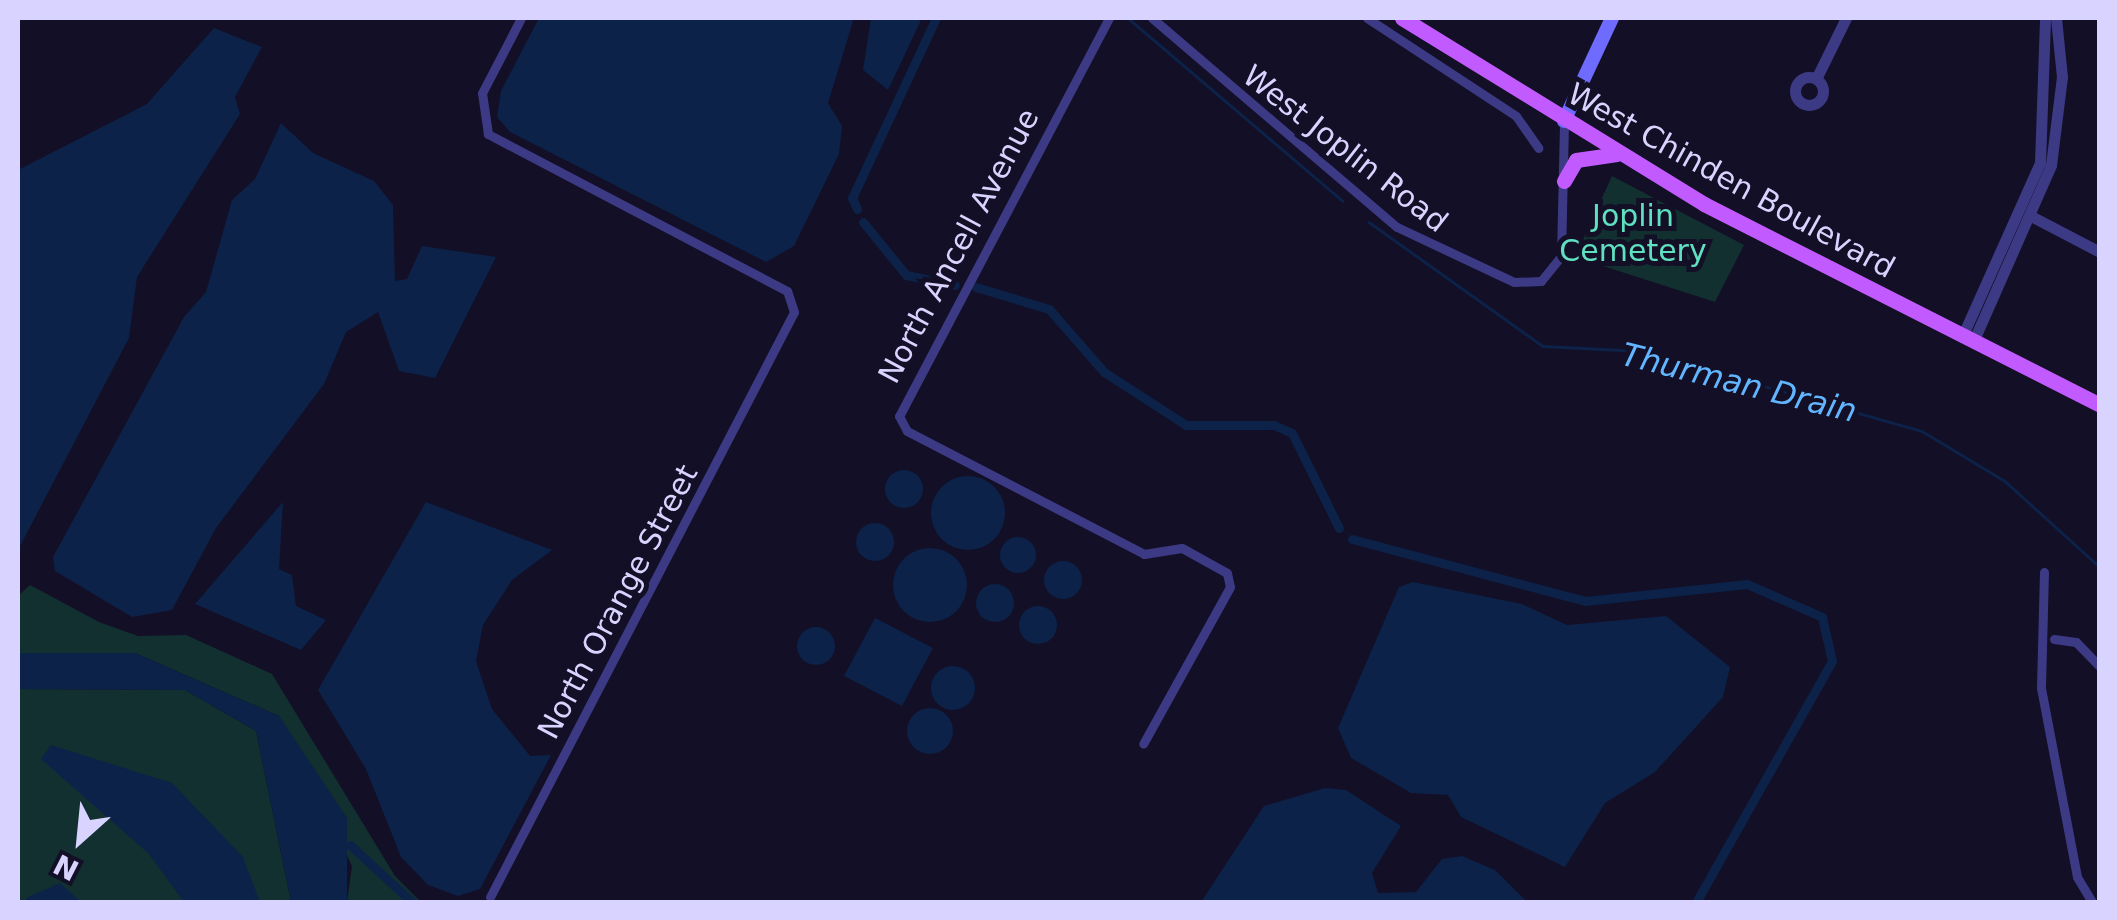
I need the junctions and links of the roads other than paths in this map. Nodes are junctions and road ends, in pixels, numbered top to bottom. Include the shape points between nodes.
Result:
1 (521, 18) edge
2 (1108, 18) edge
3 (1152, 18) edge
4 (1367, 18) edge
5 (1402, 18) edge
6 (1612, 18) edge
7 (1846, 18) edge
8 (2045, 18) edge
9 (2056, 18) edge
10 (1816, 78) dead end
11 (1564, 121) junction
12 (1538, 148) dead end
13 (1619, 154) junction
14 (1564, 181) junction
15 (2029, 214) junction
16 (2100, 252) edge
17 (1968, 339) junction
18 (2100, 405) edge
19 (2044, 572) dead end
20 (2054, 639) dead end
21 (2100, 667) edge
22 (1143, 744) dead end
23 (490, 897) dead end
24 (2092, 902) edge

1 - 23 street, North Orange Street via 482,93 480,123 501,145 786,291 791,330
2 - 22 street, North Ancell Avenue via 899,416 907,431 1144,554 1182,548 1228,573 1230,587
3 - 14 street, West Joplin Road via 1262,120 1407,235 1466,267 1529,283 1554,272
4 - 12 street via 1516,116
5 - 11 main road, West Chinden Boulevard
6 - 11 main road
7 - 10 street
8 - 15 street via 2048,124
9 - 15 street via 2058,128
11 - 13 main road, West Chinden Boulevard
11 - 14 street, West Joplin Road
13 - 14 main road via 1576,160
13 - 17 main road, West Chinden Boulevard
15 - 16 street
15 - 17 street
17 - 18 main road, West Chinden Boulevard
19 - 24 street via 2041,688 2077,877
20 - 21 street via 2076,642

